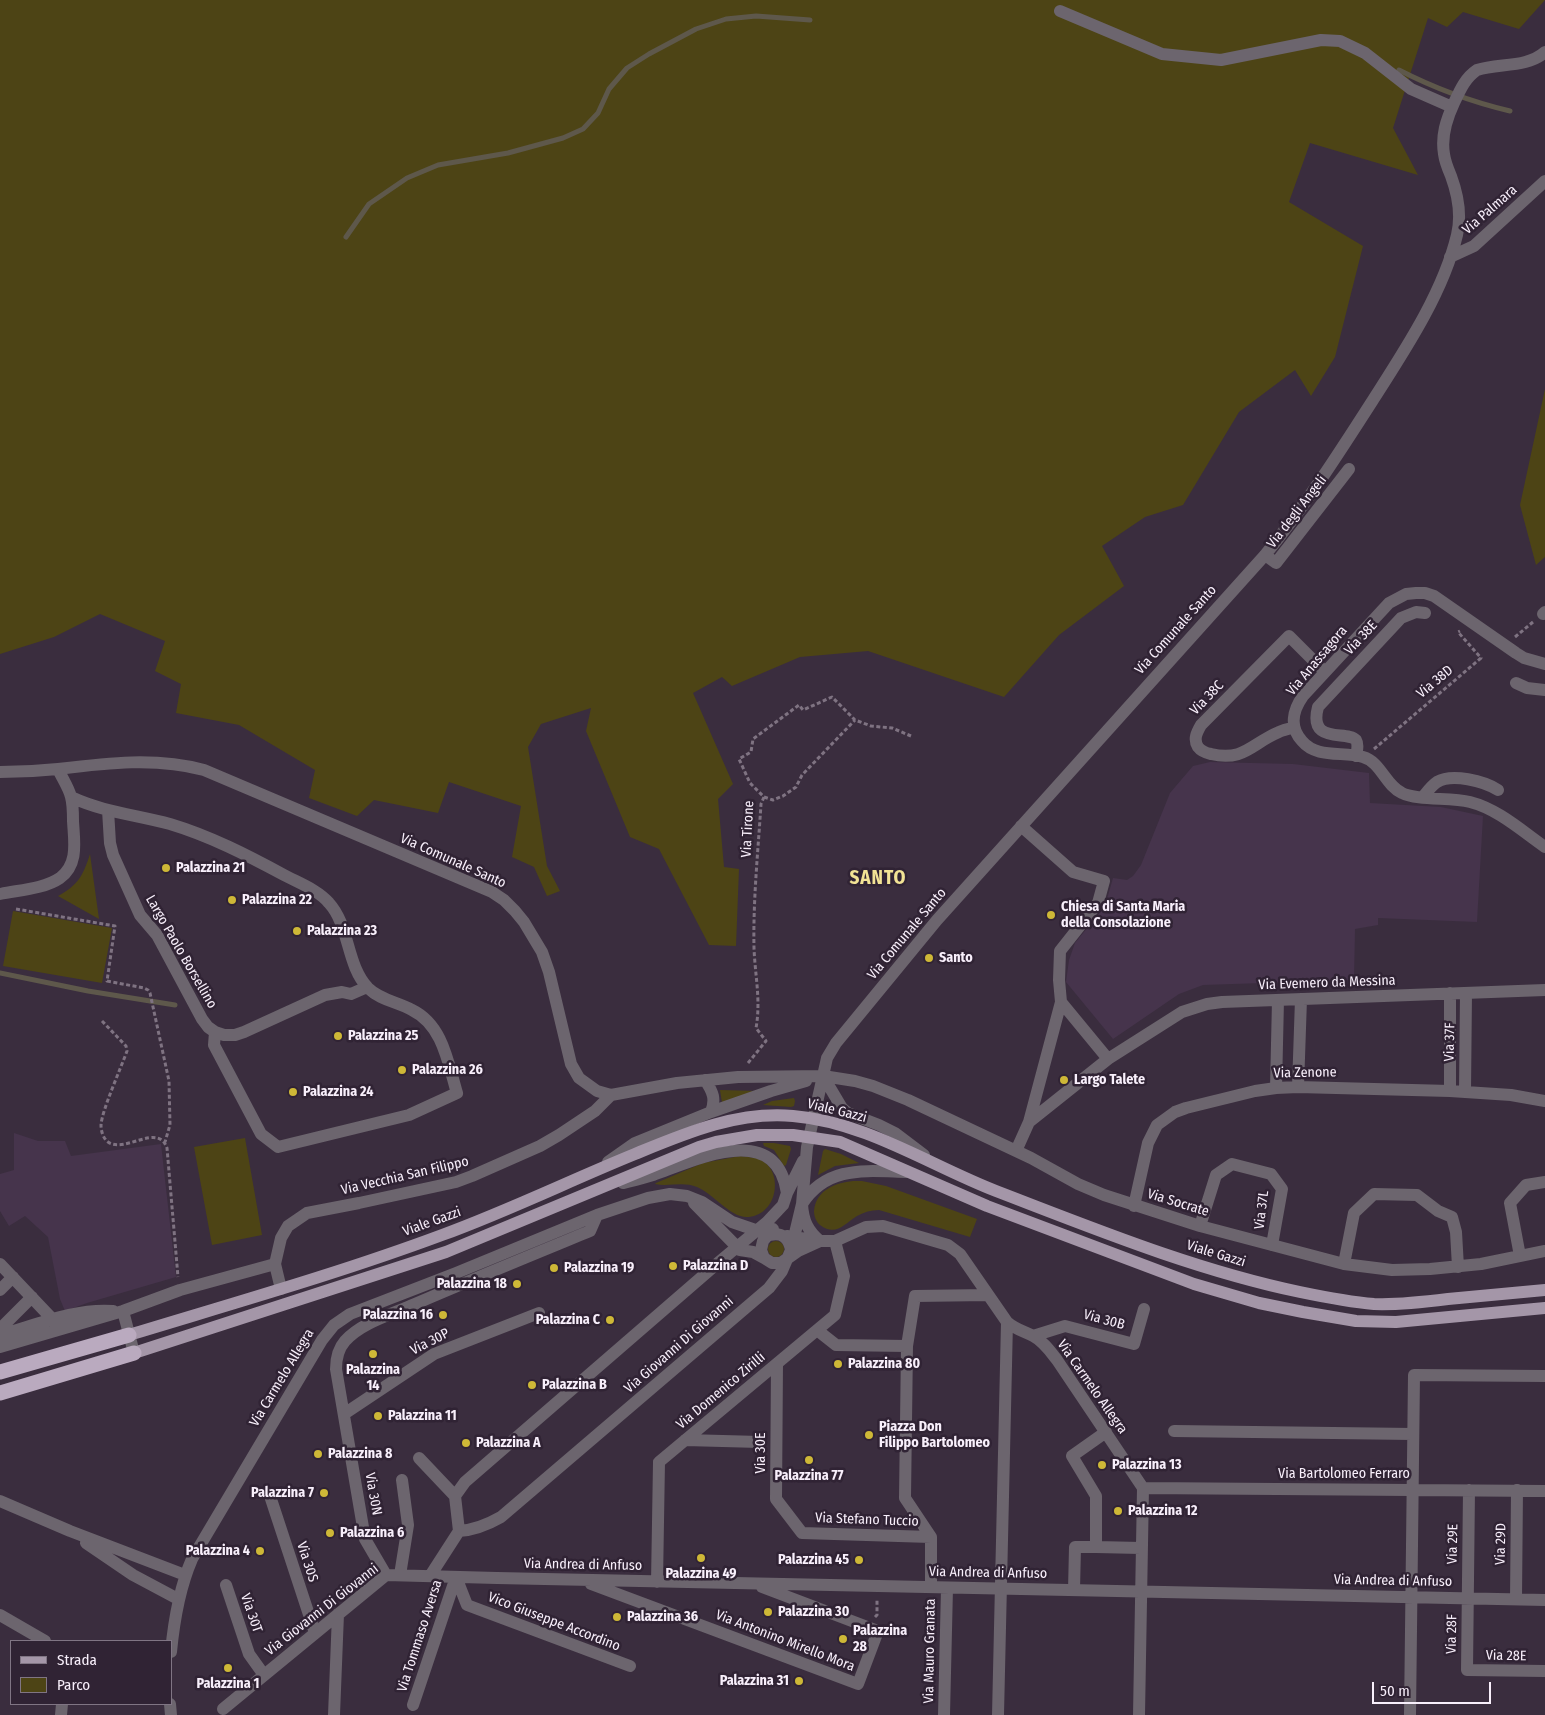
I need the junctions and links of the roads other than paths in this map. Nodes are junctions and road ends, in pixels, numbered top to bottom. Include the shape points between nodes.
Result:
1 (1060, 11) dead end
2 (1545, 52) edge
3 (1454, 104) junction
4 (1545, 181) edge
5 (1450, 257) junction
6 (1349, 469) dead end
7 (1265, 555) junction
8 (1425, 612) dead end
9 (1545, 664) edge
10 (1325, 672) junction
11 (1516, 683) dead end
12 (1545, 690) edge
13 (1294, 727) junction
14 (1360, 756) junction
15 (58, 769) junction
16 (0, 772) edge
17 (1498, 790) dead end
18 (1423, 797) junction
19 (72, 798) junction
20 (108, 810) junction
21 (1021, 826) junction
22 (1545, 847) edge
23 (0, 894) edge
24 (367, 987) junction
25 (1545, 990) edge
26 (1450, 993) junction
27 (1466, 993) junction
28 (1301, 999) junction
29 (1278, 1000) junction
30 (1061, 1002) junction
31 (215, 1032) junction
32 (1108, 1059) junction
33 (823, 1076) junction
34 (705, 1080) junction
35 (1298, 1087) junction
36 (1276, 1088) junction
37 (1450, 1090) junction
38 (1464, 1092) junction
39 (611, 1095) junction
40 (1545, 1101) edge
41 (711, 1112) junction
42 (813, 1119) junction
43 (1029, 1122) junction
44 (809, 1137) junction
45 (1016, 1151) junction
46 (805, 1156) junction
47 (937, 1165) junction
48 (599, 1168) junction
49 (906, 1172) junction
50 (1545, 1182) edge
51 (589, 1192) junction
52 (687, 1196) junction
53 (785, 1199) junction
54 (802, 1204) junction
55 (1134, 1206) junction
56 (597, 1215) junction
57 (1200, 1226) junction
58 (756, 1231) junction
59 (782, 1235) junction
60 (835, 1241) junction
61 (820, 1242) junction
62 (1272, 1245) junction
63 (737, 1247) junction
64 (1545, 1251) edge
65 (790, 1253) junction
66 (1520, 1256) junction
67 (764, 1258) junction
68 (0, 1264) edge
69 (275, 1264) junction
70 (1344, 1264) junction
71 (1458, 1267) junction
72 (13, 1277) junction
73 (280, 1289) junction
74 (0, 1290) edge
75 (1545, 1290) edge
76 (988, 1295) junction
77 (32, 1297) junction
78 (1545, 1308) edge
79 (1144, 1309) dead end
80 (123, 1311) junction
81 (539, 1314) dead end
82 (1007, 1322) junction
83 (57, 1324) junction
84 (0, 1330) edge
85 (817, 1330) junction
86 (0, 1335) edge
87 (129, 1335) junction
88 (1033, 1336) junction
89 (907, 1346) junction
90 (0, 1347) edge
91 (134, 1354) junction
92 (777, 1364) junction
93 (0, 1372) edge
94 (1545, 1376) edge
95 (0, 1393) edge
96 (344, 1414) junction
97 (1174, 1431) dead end
98 (1106, 1432) junction
99 (1413, 1434) junction
100 (685, 1440) junction
101 (760, 1442) dead end
102 (419, 1458) dead end
103 (402, 1480) dead end
104 (1143, 1488) junction
105 (1412, 1490) junction
106 (1469, 1490) junction
107 (1517, 1490) junction
108 (1545, 1491) edge
109 (454, 1496) junction
110 (271, 1499) dead end
111 (0, 1501) edge
112 (70, 1531) junction
113 (459, 1531) junction
114 (802, 1533) joint
115 (931, 1537) junction
116 (1096, 1547) junction
117 (1142, 1548) junction
118 (185, 1575) junction
119 (386, 1575) junction
120 (400, 1575) junction
121 (430, 1576) junction
122 (456, 1577) junction
123 (580, 1580) junction
124 (657, 1582) junction
125 (752, 1584) junction
126 (226, 1585) dead end
127 (931, 1587) junction
128 (947, 1588) junction
129 (1001, 1588) junction
130 (1074, 1590) junction
131 (1141, 1591) junction
132 (1411, 1597) junction
133 (178, 1598) junction
134 (1468, 1598) junction
135 (1516, 1599) junction
136 (1545, 1600) edge
137 (338, 1614) junction
138 (0, 1615) edge
139 (314, 1634) junction
140 (43, 1640) edge
141 (172, 1644) edge
142 (630, 1666) dead end
143 (1467, 1670) joint
144 (1545, 1671) edge
145 (264, 1675) junction
146 (413, 1706) dead end
147 (223, 1709) dead end
148 (334, 1715) edge
149 (944, 1715) edge
150 (998, 1715) edge
151 (1139, 1715) edge
152 (1410, 1715) edge

1 - 3 street via 1162,54 1221,60 1321,40 1340,41 1365,53 1411,88
2 - 3 street, Via Comunale Santo via 1532,60 1477,70 1461,87
3 - 5 street, Via Comunale Santo via 1447,119 1443,144 1459,204 1457,234
4 - 5 street, Via Palmara via 1474,246
5 - 7 street, Via Comunale Santo via 1430,305 1406,349 1335,460
6 - 7 street, Via degli Angeli via 1276,563
7 - 21 street, Via Comunale Santo
8 - 14 street, Via 38E via 1401,618 1318,707 1316,719 1322,730 1352,737
9 - 10 street, Via Anassagora via 1524,658 1425,593 1406,594 1381,610
10 - 13 street, Via Anassagora via 1298,704 1294,712
10 - 13 street, Via 38C via 1289,636 1201,725 1195,738 1196,745 1207,753 1229,756 1247,752 1278,732
11 - 12 street
13 - 14 street via 1302,742 1318,752
14 - 18 street via 1372,760 1398,791
15 - 16 street, Via Comunale Santo
15 - 19 street
15 - 39 street, Via Comunale Santo via 104,764 183,764 492,892 520,917 542,952 574,1071 597,1091
17 - 18 street via 1490,784 1445,778
18 - 22 street via 1483,806
19 - 20 street
19 - 23 street via 75,850 68,870 60,878 40,886
20 - 24 street via 172,825 223,844 320,895 334,909
20 - 31 street, Largo Paolo Borsellino via 113,855 140,915 156,935 202,1019
21 - 30 street via 1072,872 1104,880 1098,903 1060,951
21 - 33 street, Via Comunale Santo via 937,920 836,1043 827,1058
24 - 31 street via 351,994 342,992 325,996 235,1035
24 - 31 street via 375,994 425,1017 434,1027 457,1093 409,1115 278,1147 261,1134 214,1044
25 - 27 street, Via Evemero da Messina
26 - 27 street, Via Evemero da Messina
26 - 28 street, Via Evemero da Messina
26 - 37 street, Via 37F
27 - 38 street, Via 37F
28 - 29 street, Via Evemero da Messina
28 - 35 street
29 - 32 street, Via Evemero da Messina via 1222,1002 1194,1007 1169,1019
29 - 36 street
30 - 32 street
30 - 43 street
32 - 43 street, Via Evemero da Messina
33 - 34 street
33 - 41 street
33 - 42 street, Via Comunale Santo
33 - 45 street, Via Socrate via 873,1086
33 - 47 street via 848,1113 895,1133
34 - 39 street
34 - 41 street via 713,1093
35 - 36 street, Via Zenone
35 - 37 street, Via Zenone
36 - 55 street, Via Zenone via 1186,1108 1157,1124 1148,1142
37 - 38 street, Via Zenone
38 - 40 street, Via Zenone
39 - 69 street, Via Vecchia San Filippo via 595,1111 559,1135 472,1176 306,1213 285,1232
41 - 48 street via 636,1143
42 - 44 street, Via Comunale Santo
42 - 47 main road, Viale Gazzi via 851,1128
42 - 48 main road, Viale Gazzi via 757,1116 726,1121 694,1130
43 - 45 street
44 - 46 street, Via Comunale Santo
44 - 49 main road, Viale Gazzi via 840,1142
44 - 51 main road, Viale Gazzi via 757,1135 716,1142
45 - 55 street, Via Socrate via 1078,1184
46 - 53 street
46 - 54 street
47 - 75 main road, Viale Gazzi via 991,1189 1199,1266 1281,1288 1381,1304
48 - 73 main road, Viale Gazzi via 456,1230
49 - 54 street via 846,1172 815,1188
49 - 78 main road, Viale Gazzi via 986,1206 1194,1284 1259,1303 1333,1318 1375,1322
50 - 66 street via 1526,1185 1510,1203
51 - 53 street via 713,1155 742,1150 758,1152 773,1161 785,1181
51 - 91 main road, Viale Gazzi via 446,1252
52 - 56 street, Via Carmelo Allegra via 670,1194 648,1198
52 - 58 street via 732,1222
52 - 63 street
53 - 58 street via 775,1215
53 - 59 street via 777,1223
54 - 59 street
54 - 61 street via 806,1225
55 - 57 street, Via Socrate
56 - 96 street via 590,1231 395,1313 350,1336 340,1349 336,1363
56 - 118 street, Via Carmelo Allegra via 363,1308 334,1325 203,1539
57 - 62 street, Via Socrate
57 - 62 street, Via 37L via 1216,1174 1232,1164 1271,1174 1282,1189
58 - 59 street
58 - 63 street
59 - 61 street
59 - 65 street
59 - 67 street via 766,1237 761,1245
60 - 61 street, Via Carmelo Allegra
60 - 76 street, Via Carmelo Allegra via 866,1227 883,1226 948,1245 960,1254
60 - 85 street, Via Domenico Zirilli via 844,1276 835,1315
61 - 65 street
62 - 70 street, Via Socrate
63 - 67 street
63 - 109 street via 465,1482
64 - 66 street, Via Socrate
65 - 67 street via 777,1263
65 - 113 street, Via Giovanni Di Giovanni via 769,1288 501,1517 474,1530
66 - 71 street, Via Socrate
68 - 72 street
69 - 73 street, Via Vecchia San Filippo
69 - 80 street via 180,1290
70 - 71 street, Via Socrate via 1392,1270
70 - 71 street via 1354,1213 1374,1194 1417,1195 1452,1217
72 - 74 street
72 - 77 street
73 - 87 main road, Viale Gazzi
76 - 82 street, Via Carmelo Allegra
76 - 89 street via 916,1296
77 - 83 street
77 - 84 street
79 - 88 street, Via 30B via 1134,1344 1065,1326
80 - 83 street via 96,1310
80 - 87 street
81 - 96 street, Via 30P via 434,1354
82 - 88 street, Via Carmelo Allegra
82 - 129 street
83 - 86 street
83 - 90 street
85 - 89 street via 836,1345
85 - 92 street, Via Domenico Zirilli
87 - 91 street
87 - 93 highway
88 - 98 street, Via Carmelo Allegra via 1057,1360
89 - 115 street via 905,1498
91 - 95 highway
92 - 100 street, Via Domenico Zirilli
92 - 114 street, Via 30E via 776,1499
94 - 99 street via 1414,1375
96 - 119 street, Via 30N via 365,1539
97 - 99 street
98 - 104 street, Via Carmelo Allegra
98 - 116 street via 1072,1456 1096,1496
99 - 105 street
100 - 101 street
100 - 124 street, Via Domenico Zirilli via 659,1462
102 - 109 street
103 - 120 street via 408,1525
104 - 105 street, Via Bartolomeo Ferraro
104 - 117 street
105 - 106 street, Via Bartolomeo Ferraro
105 - 132 street
106 - 107 street, Via Bartolomeo Ferraro
106 - 134 street, Via 29E
107 - 108 street, Via Bartolomeo Ferraro
107 - 135 street, Via 29D
109 - 113 street
110 - 139 street, Via 30S
111 - 112 street
112 - 118 street
112 - 133 street via 133,1575
113 - 121 street
114 - 115 street, Via Stefano Tuccio
115 - 127 street
116 - 117 street
116 - 130 street via 1075,1547
117 - 131 street
118 - 133 street, Via Carmelo Allegra
119 - 120 street, Via Giovanni Di Giovanni
119 - 137 street, Via Giovanni Di Giovanni
120 - 121 street, Via Giovanni Di Giovanni
121 - 122 street, Via Andrea di Anfuso
122 - 123 street, Via Andrea di Anfuso
122 - 142 street, Vico Giuseppe Accordino via 467,1605
122 - 146 street, Via Tommaso Aversa
123 - 124 street, Via Andrea di Anfuso
123 - 125 street, Via Antonino Mirello Mora via 858,1684 878,1630
124 - 125 street, Via Andrea di Anfuso
125 - 127 street, Via Andrea di Anfuso
126 - 145 street, Via 30T via 249,1654
127 - 128 street, Via Andrea di Anfuso
128 - 129 street, Via Andrea di Anfuso
128 - 149 street, Via Mauro Granata
129 - 130 street, Via Andrea di Anfuso
129 - 150 street
130 - 131 street, Via Andrea di Anfuso
131 - 132 street, Via Andrea di Anfuso
131 - 151 street
132 - 134 street, Via Andrea di Anfuso
132 - 152 street
133 - 141 street, Via Carmelo Allegra
134 - 135 street, Via Andrea di Anfuso
134 - 143 street, Via 28F
135 - 136 street, Via Andrea di Anfuso
137 - 139 street, Via Giovanni Di Giovanni
137 - 148 street
138 - 140 street
139 - 145 street, Via Giovanni Di Giovanni
143 - 144 street, Via 28E
145 - 147 street, Via Giovanni Di Giovanni

